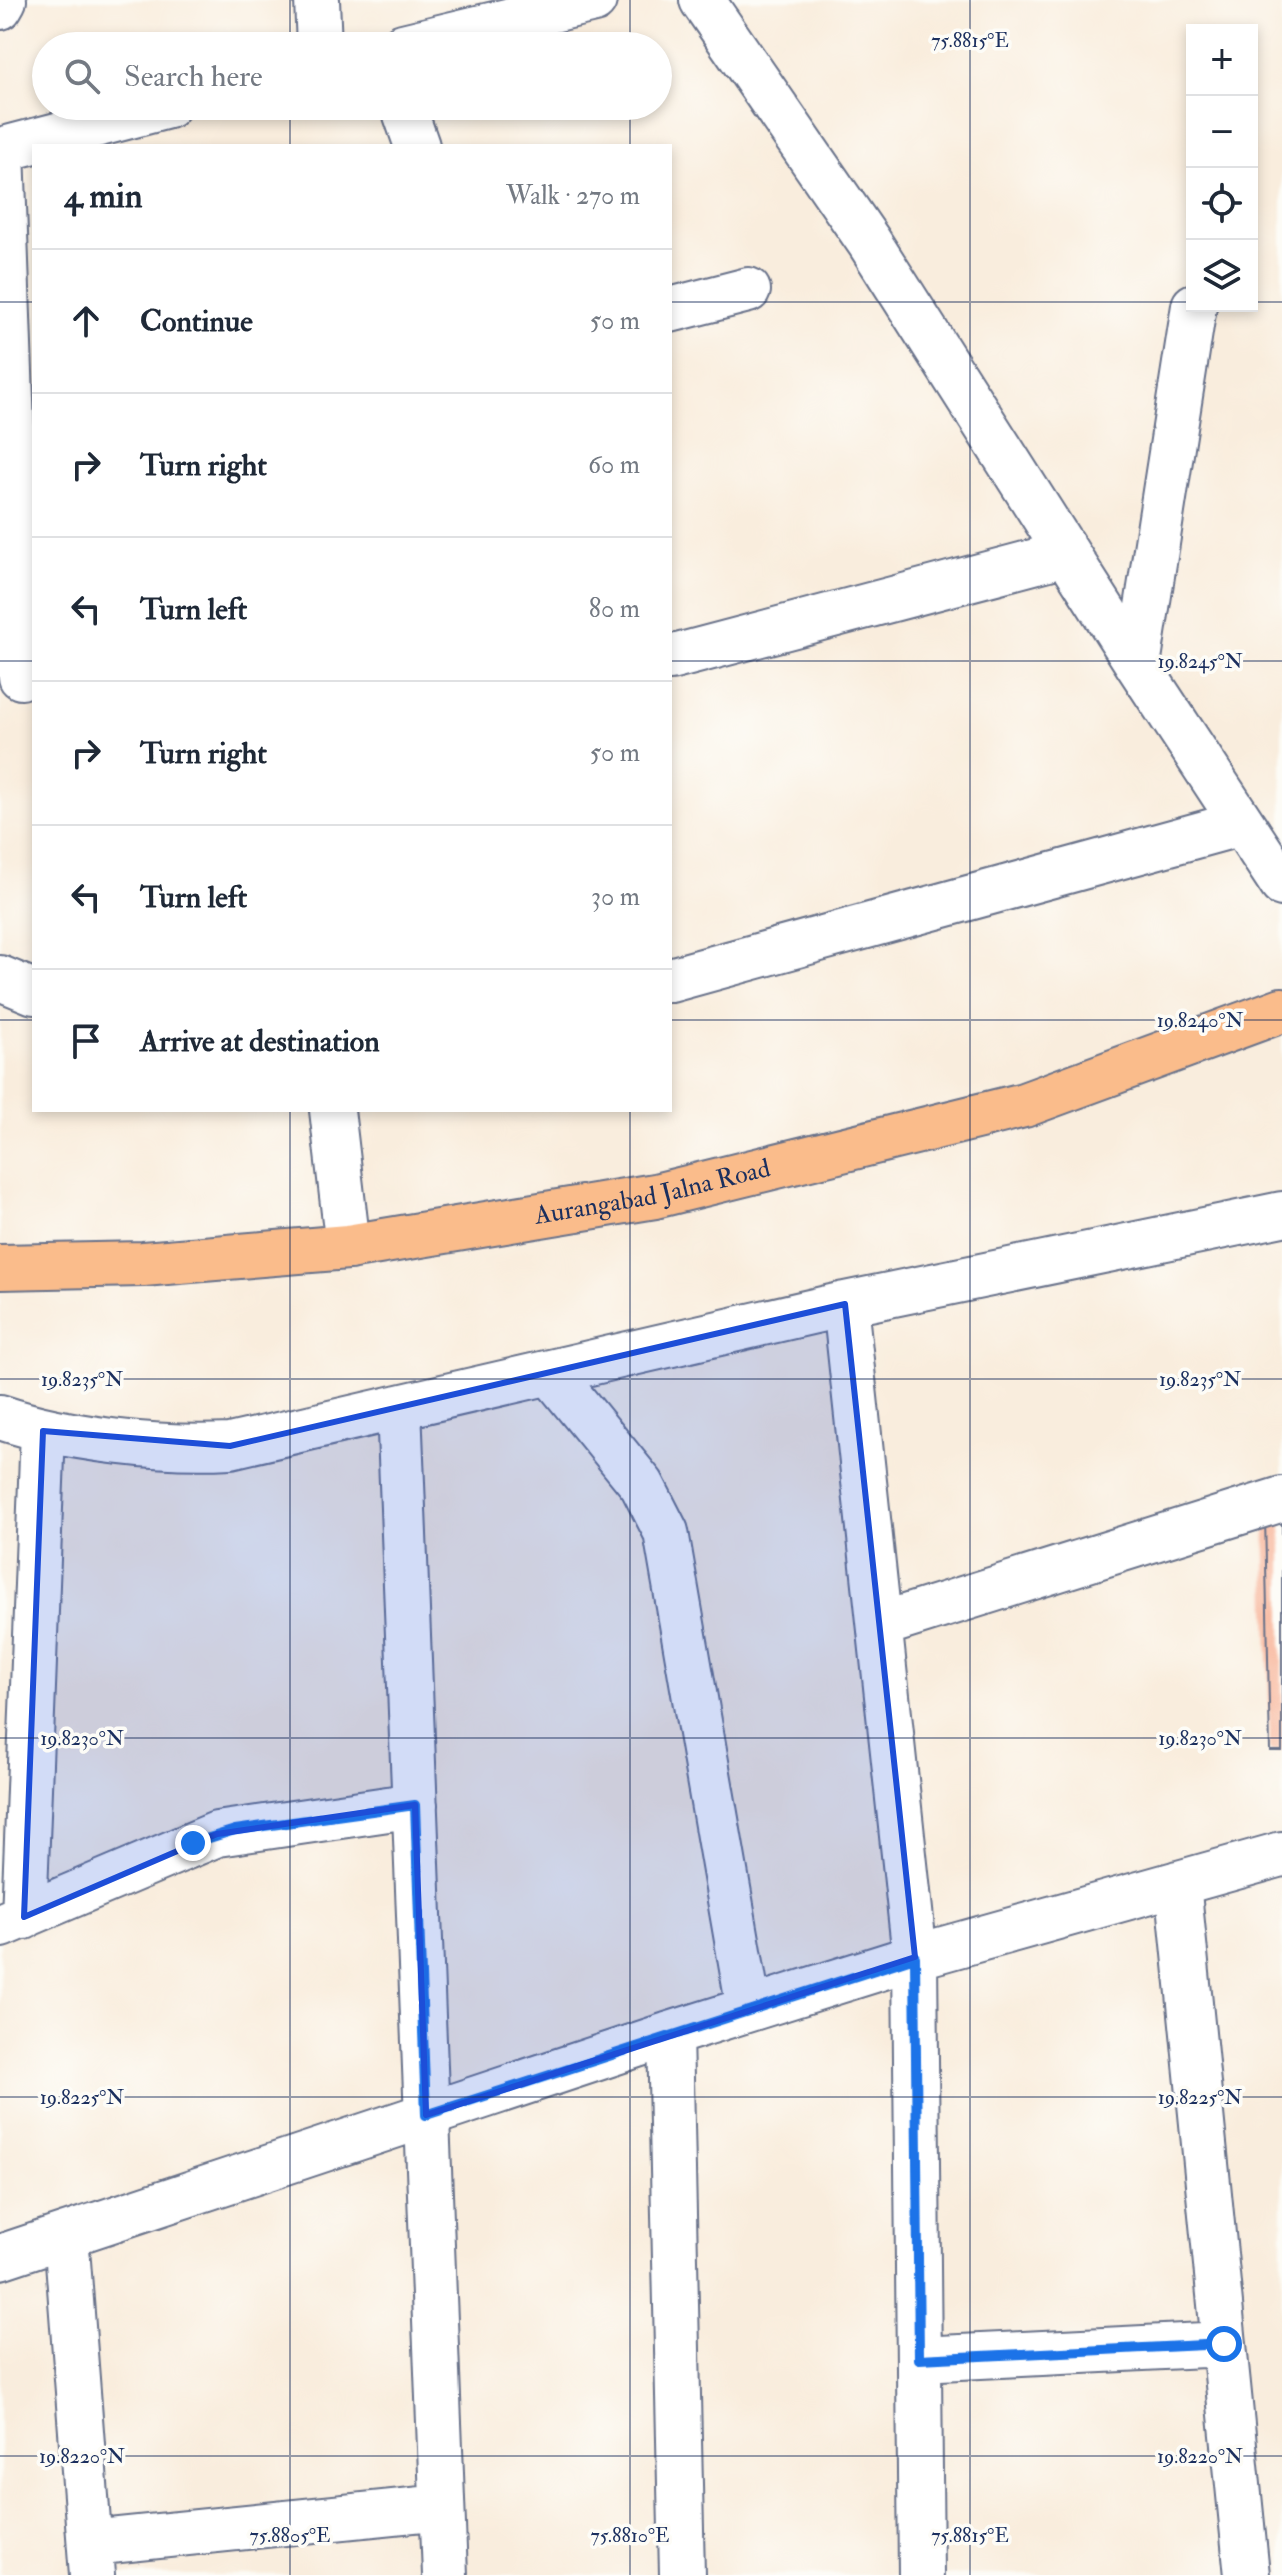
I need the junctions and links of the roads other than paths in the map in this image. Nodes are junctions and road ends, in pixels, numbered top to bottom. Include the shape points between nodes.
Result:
1 (4, 0) edge
2 (317, 0) edge
3 (594, 0) edge
4 (702, 0) edge
5 (545, 6) edge
6 (0, 7) edge
7 (318, 32) edge
8 (453, 32) edge
9 (115, 120) edge
10 (408, 120) edge
11 (416, 144) edge
12 (1, 150) edge
13 (748, 290) dead end
14 (672, 309) edge
15 (1193, 312) edge
16 (1067, 553) junction
17 (672, 657) edge
18 (1138, 665) junction
19 (18, 676) edge
20 (1242, 823) junction
21 (1282, 884) edge
22 (0, 978) edge
23 (672, 979) edge
24 (32, 991) edge
25 (1282, 1010) edge
26 (332, 1112) edge
27 (1282, 1214) edge
28 (348, 1247) junction
29 (0, 1267) edge
30 (845, 1304) junction
31 (550, 1372) junction
32 (399, 1407) junction
33 (0, 1417) edge
34 (43, 1431) junction
35 (1282, 1499) edge
36 (880, 1625) junction
37 (415, 1805) junction
38 (1282, 1854) edge
39 (1178, 1883) junction
40 (12, 1921) edge
41 (915, 1957) junction
42 (749, 2009) junction
43 (670, 2034) junction
44 (426, 2115) junction
45 (66, 2235) junction
46 (0, 2257) edge
47 (1224, 2344) junction
48 (919, 2359) junction
49 (442, 2507) junction
50 (91, 2559) edge
51 (445, 2575) edge
52 (682, 2575) edge
53 (921, 2575) edge
54 (1247, 2575) edge

1 - 6 street
2 - 7 street
3 - 5 street
4 - 16 street via 869,242
5 - 8 street
9 - 12 street
10 - 11 street
12 - 19 street
13 - 14 street
15 - 18 street
16 - 17 street
16 - 18 street
18 - 20 street
20 - 21 street
20 - 23 street
22 - 24 street
25 - 28 main road, Aurangabad Jalna Road via 1024,1105 655,1196
26 - 28 street
27 - 30 street
28 - 29 main road, Aurangabad Jalna Road via 143,1264
30 - 31 street
30 - 36 street
31 - 32 street
31 - 42 street via 642,1485 666,1532
32 - 34 street via 230,1446
32 - 37 street
33 - 34 street
34 - 40 street
35 - 36 street
36 - 41 street
37 - 40 street via 217,1834
37 - 44 street
38 - 39 street
39 - 41 street
39 - 47 street
41 - 42 street
41 - 48 street
42 - 43 street
43 - 44 street
43 - 52 street
44 - 45 street
44 - 49 street
45 - 46 street
45 - 50 street
47 - 48 street
47 - 54 street
48 - 53 street
49 - 50 street
49 - 51 street

